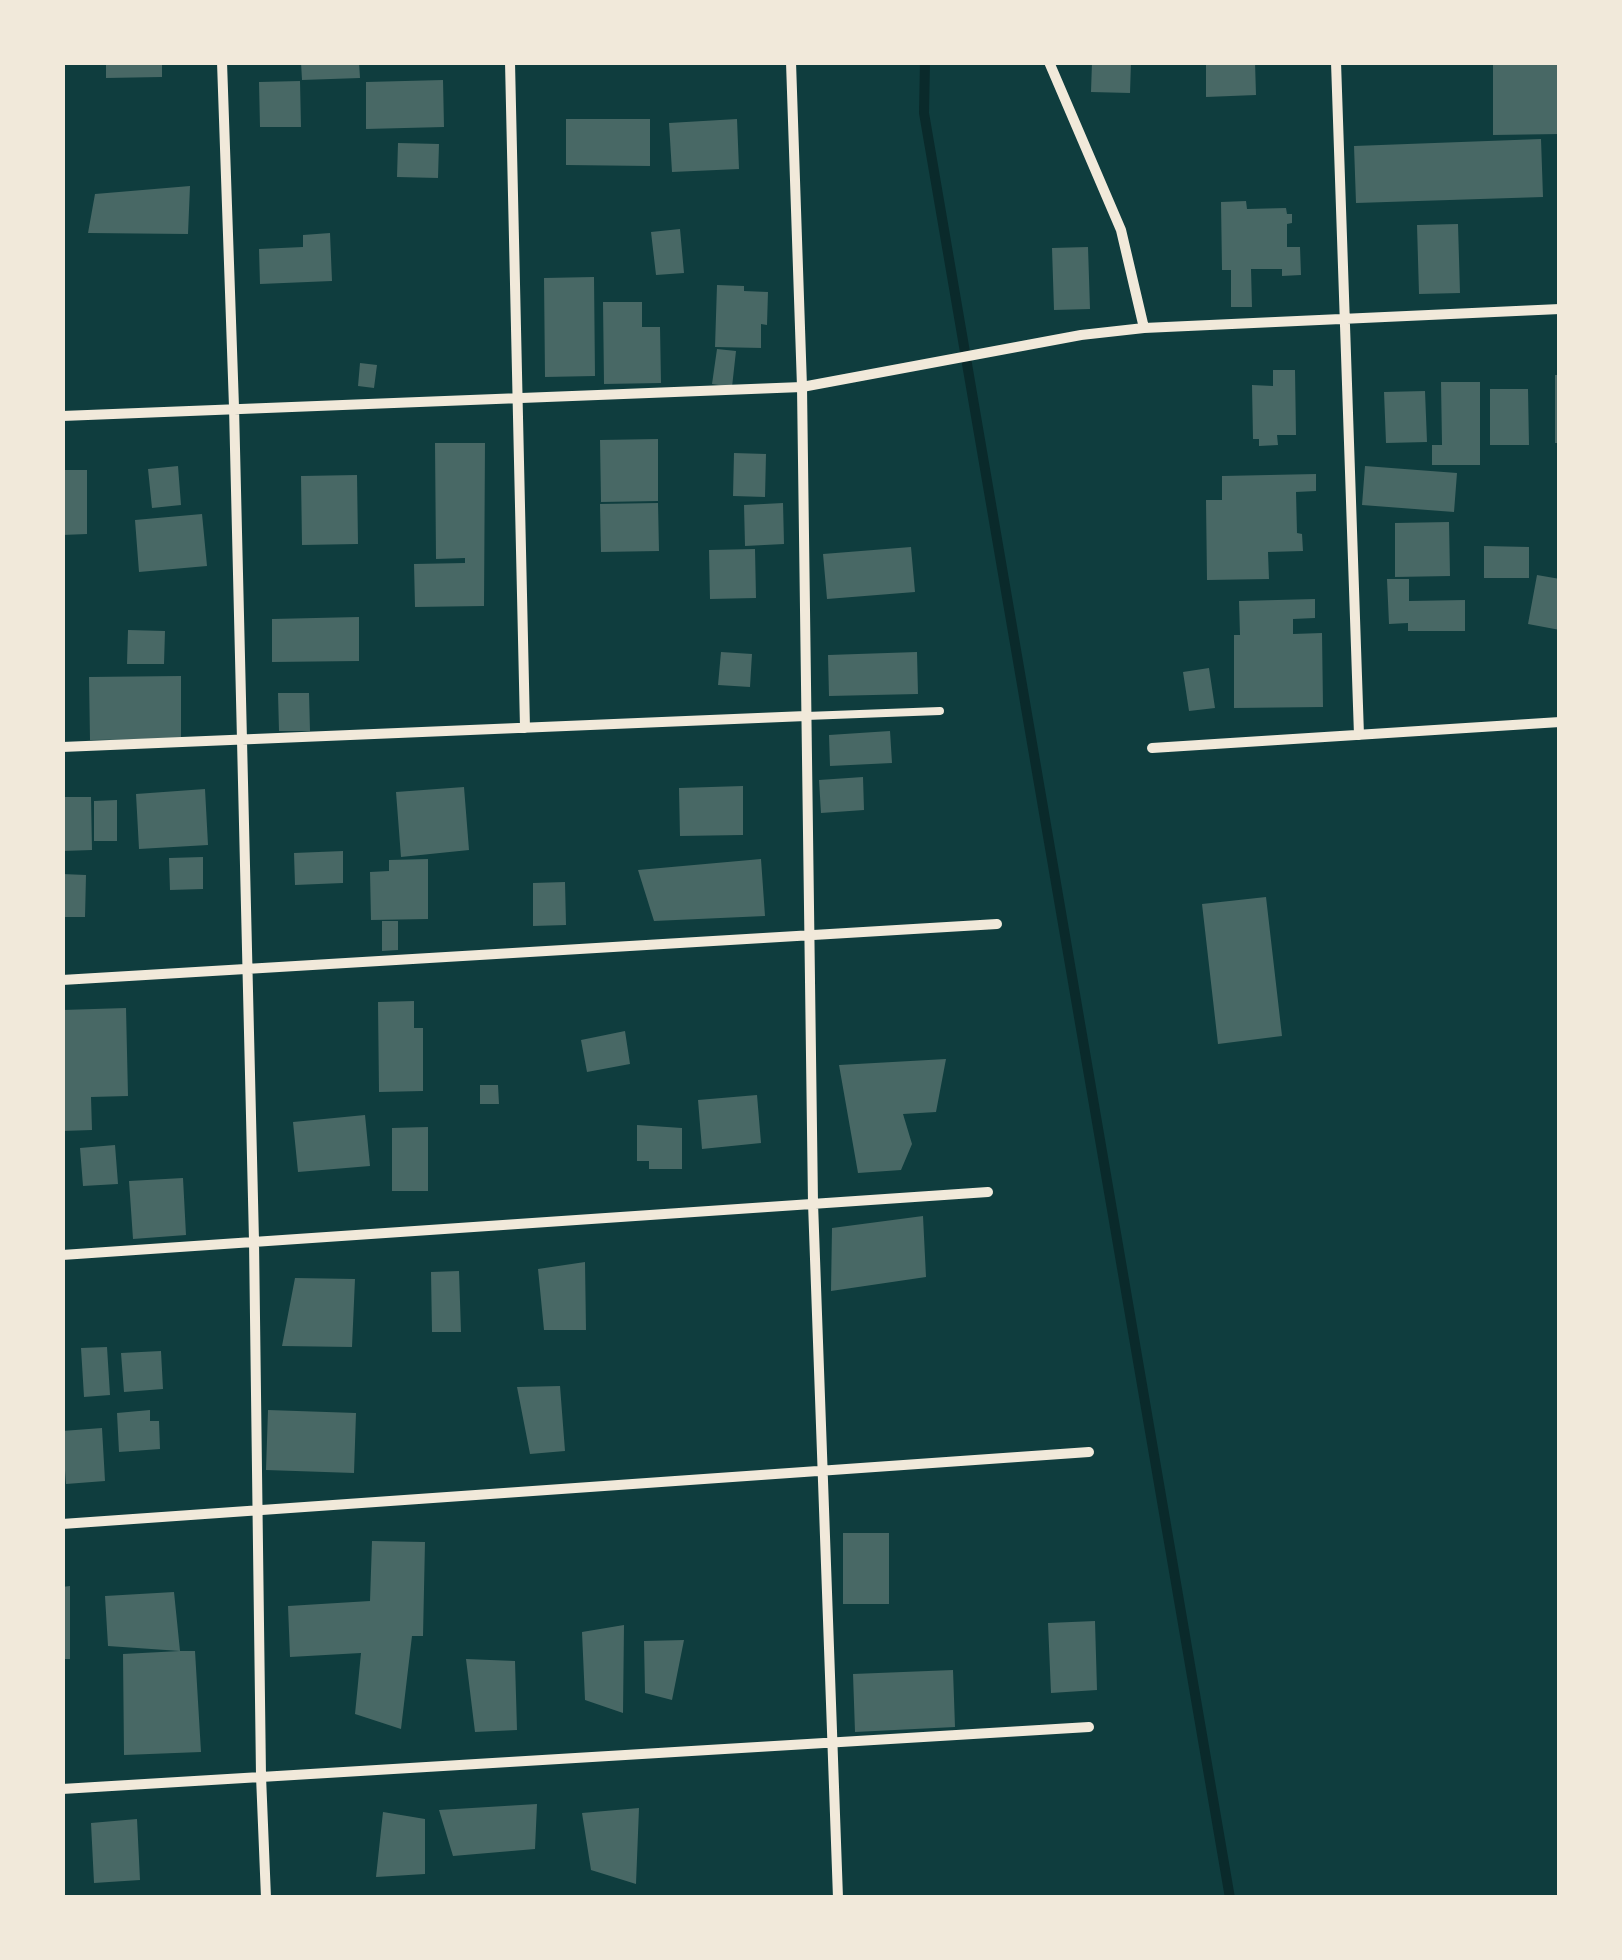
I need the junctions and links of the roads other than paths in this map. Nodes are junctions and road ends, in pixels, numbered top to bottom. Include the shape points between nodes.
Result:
1 (222, 62) edge
2 (510, 62) edge
3 (792, 62) edge
4 (1049, 62) edge
5 (1336, 62) edge
6 (1560, 308) edge
7 (1344, 316) junction
8 (1144, 328) junction
9 (802, 386) junction
10 (518, 398) junction
11 (234, 408) junction
12 (62, 416) edge
13 (940, 710) dead end
14 (806, 716) junction
15 (1560, 722) edge
16 (525, 728) junction
17 (1360, 735) junction
18 (242, 739) junction
19 (62, 747) edge
20 (1152, 748) dead end
21 (997, 924) dead end
22 (809, 936) junction
23 (247, 968) junction
24 (62, 980) edge
25 (988, 1192) dead end
26 (813, 1203) junction
27 (254, 1241) junction
28 (62, 1255) edge
29 (1088, 1452) dead end
30 (822, 1472) junction
31 (257, 1511) junction
32 (62, 1524) edge
33 (1090, 1727) dead end
34 (831, 1743) junction
35 (261, 1776) junction
36 (62, 1788) edge
37 (266, 1898) edge
38 (838, 1898) edge

1 - 11 street
2 - 10 street
3 - 9 street
4 - 8 street via 1121,230
5 - 7 street
6 - 7 street
7 - 8 street
7 - 17 street
8 - 9 street
9 - 10 street
9 - 14 street
10 - 11 street
10 - 16 street
11 - 12 street
11 - 18 street
13 - 14 lane
14 - 16 street
14 - 22 street
15 - 17 street
16 - 18 street
17 - 20 street
18 - 19 street
18 - 23 street
21 - 22 street
22 - 23 street
22 - 26 street
23 - 24 street
23 - 27 street
25 - 26 street
26 - 27 street
26 - 30 street
27 - 28 street
27 - 31 street
29 - 30 street
30 - 31 street
30 - 34 street
31 - 32 street
31 - 35 street
33 - 34 street
34 - 35 street
34 - 38 street
35 - 36 street
35 - 37 street

